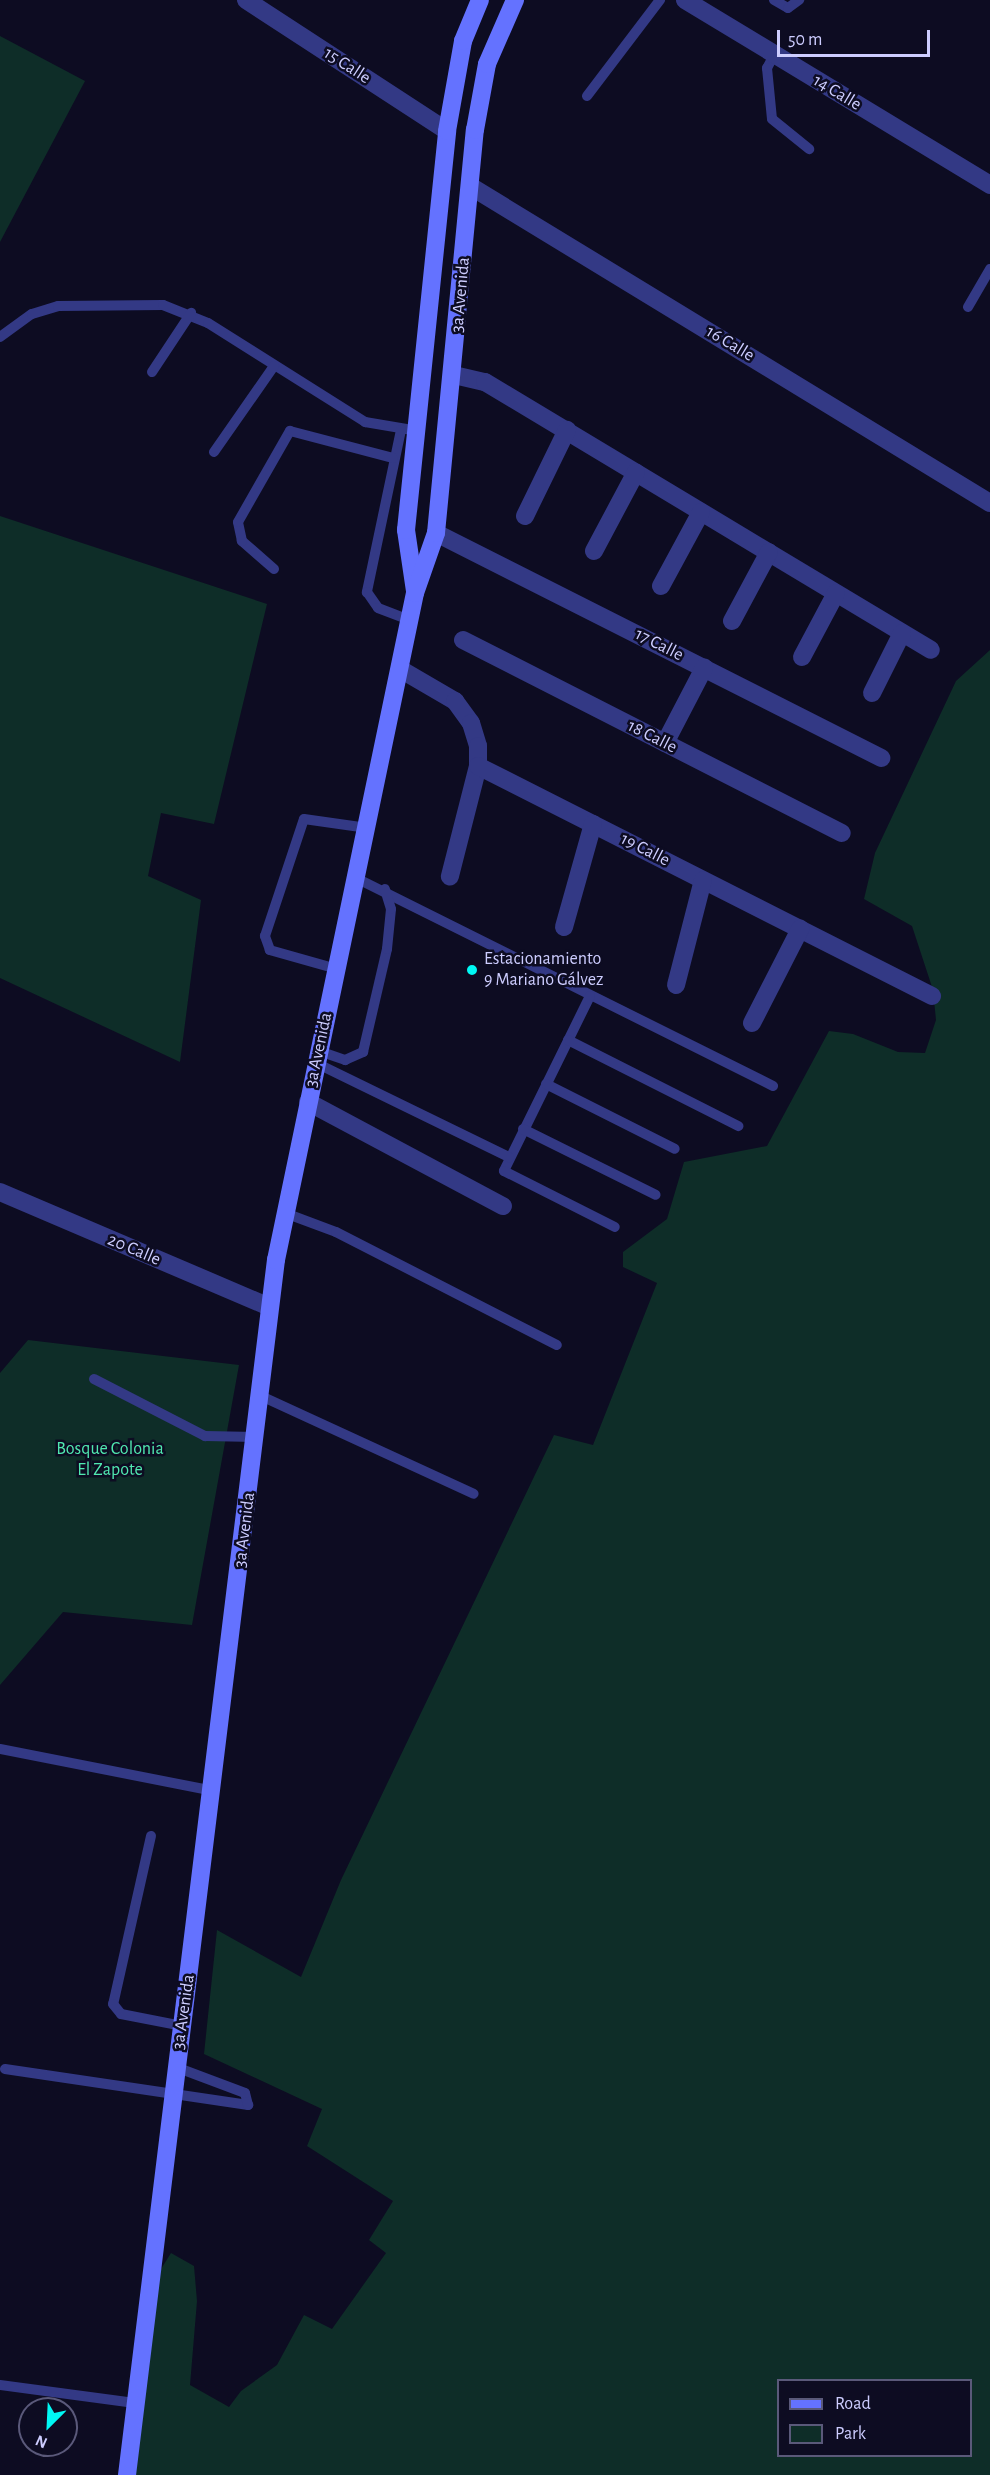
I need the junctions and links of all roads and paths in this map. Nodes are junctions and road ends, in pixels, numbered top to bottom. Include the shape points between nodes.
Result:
1 (246, 0) edge
2 (480, 0) edge
3 (515, 0) edge
4 (660, 0) edge
5 (685, 0) edge
6 (774, 0) edge
7 (799, 0) edge
8 (774, 55) junction
9 (586, 96) dead end
10 (447, 131) junction
11 (809, 149) dead end
12 (990, 185) edge
13 (470, 186) junction
14 (990, 269) edge
15 (968, 307) dead end
16 (191, 313) junction
17 (0, 337) edge
18 (274, 366) junction
19 (152, 372) dead end
20 (454, 375) junction
21 (409, 430) junction
22 (567, 430) junction
23 (214, 452) dead end
24 (393, 458) junction
25 (636, 472) junction
26 (990, 502) edge
27 (701, 512) junction
28 (525, 516) dead end
29 (436, 533) junction
30 (594, 551) dead end
31 (769, 552) junction
32 (274, 569) dead end
33 (661, 586) dead end
34 (415, 593) junction
35 (836, 593) junction
36 (410, 620) junction
37 (732, 621) dead end
38 (902, 633) junction
39 (463, 640) dead end
40 (931, 650) dead end
41 (802, 657) dead end
42 (704, 668) junction
43 (400, 669) junction
44 (872, 693) dead end
45 (665, 743) junction
46 (881, 758) dead end
47 (478, 766) junction
48 (593, 824) junction
49 (367, 828) junction
50 (842, 833) dead end
51 (450, 876) dead end
52 (356, 878) junction
53 (703, 880) junction
54 (386, 889) junction
55 (564, 927) dead end
56 (800, 929) junction
57 (336, 969) junction
58 (676, 985) dead end
59 (590, 996) junction
60 (932, 996) dead end
61 (752, 1023) dead end
62 (568, 1040) junction
63 (318, 1057) junction
64 (546, 1084) junction
65 (773, 1086) dead end
66 (308, 1102) junction
67 (738, 1126) dead end
68 (523, 1129) junction
69 (675, 1149) dead end
70 (509, 1157) junction
71 (0, 1192) edge
72 (656, 1195) dead end
73 (503, 1206) dead end
74 (285, 1213) junction
75 (615, 1227) dead end
76 (269, 1307) junction
77 (557, 1345) dead end
78 (94, 1379) dead end
79 (261, 1396) junction
80 (256, 1437) junction
81 (474, 1494) dead end
82 (0, 1749) edge
83 (214, 1791) junction
84 (151, 1836) dead end
85 (182, 2025) junction
86 (176, 2067) junction
87 (5, 2069) dead end
88 (172, 2094) junction
89 (0, 2385) edge
90 (135, 2403) junction
91 (127, 2475) edge

1 - 10 street, 15 Calle
2 - 10 street, 3a Avenida via 463,40
3 - 13 street, 3a Avenida via 487,64
4 - 9 lane
5 - 8 street, 14 Calle
6 - 7 lane via 788,8
8 - 11 lane via 767,68 772,119
8 - 12 street, 14 Calle
10 - 21 street, 3a Avenida
13 - 20 street, 3a Avenida
13 - 26 street, 16 Calle
14 - 15 lane
16 - 17 lane via 147,303 65,305 32,314
16 - 18 lane
16 - 19 lane
18 - 21 lane via 365,422
18 - 23 lane
20 - 22 street via 485,382
20 - 29 street, 3a Avenida
21 - 24 lane
21 - 34 street, 3a Avenida via 406,530
22 - 25 street
22 - 28 street
24 - 32 lane via 290,430 238,522 242,541
24 - 36 lane via 367,592 378,608
25 - 27 street
25 - 30 street
27 - 31 street
27 - 33 street
29 - 34 street, 3a Avenida
29 - 42 street, 17 Calle
31 - 35 street
31 - 37 street
34 - 36 street, 3a Avenida
35 - 38 street
35 - 41 street
36 - 43 street, 3a Avenida
38 - 40 street
38 - 44 street
39 - 45 street, 18 Calle
42 - 45 street
42 - 46 street, 17 Calle
43 - 47 street via 436,687 461,708 478,746
43 - 49 street, 3a Avenida
45 - 50 street, 18 Calle
47 - 48 street, 19 Calle
47 - 51 street
48 - 53 street, 19 Calle
48 - 55 street
49 - 52 street, 3a Avenida
49 - 57 lane via 304,819 266,936 270,950
52 - 54 lane
52 - 57 street, 3a Avenida
53 - 56 street, 19 Calle
53 - 58 street
54 - 59 lane
54 - 63 lane via 391,909 387,949 363,1052 345,1060
56 - 60 street, 19 Calle
56 - 61 street
57 - 63 street, 3a Avenida
59 - 62 lane
59 - 65 lane
62 - 64 lane
62 - 67 lane
63 - 66 street, 3a Avenida
63 - 70 lane
64 - 68 lane
64 - 69 lane
66 - 73 street
66 - 74 street, 3a Avenida
68 - 70 lane
68 - 72 lane
70 - 75 lane via 506,1173
71 - 76 street, 20 Calle
74 - 76 street, 3a Avenida
74 - 77 lane via 336,1232
76 - 79 street, 3a Avenida
78 - 80 lane via 205,1436
79 - 80 street, 3a Avenida
79 - 81 lane
80 - 83 street, 3a Avenida
82 - 83 lane
83 - 85 street, 3a Avenida
84 - 85 lane via 113,2004 121,2014
85 - 86 street, 3a Avenida
86 - 88 street, 3a Avenida
86 - 88 lane via 245,2093 250,2100 243,2108
87 - 88 lane
88 - 90 street, 3a Avenida
89 - 90 lane
90 - 91 street, 3a Avenida

